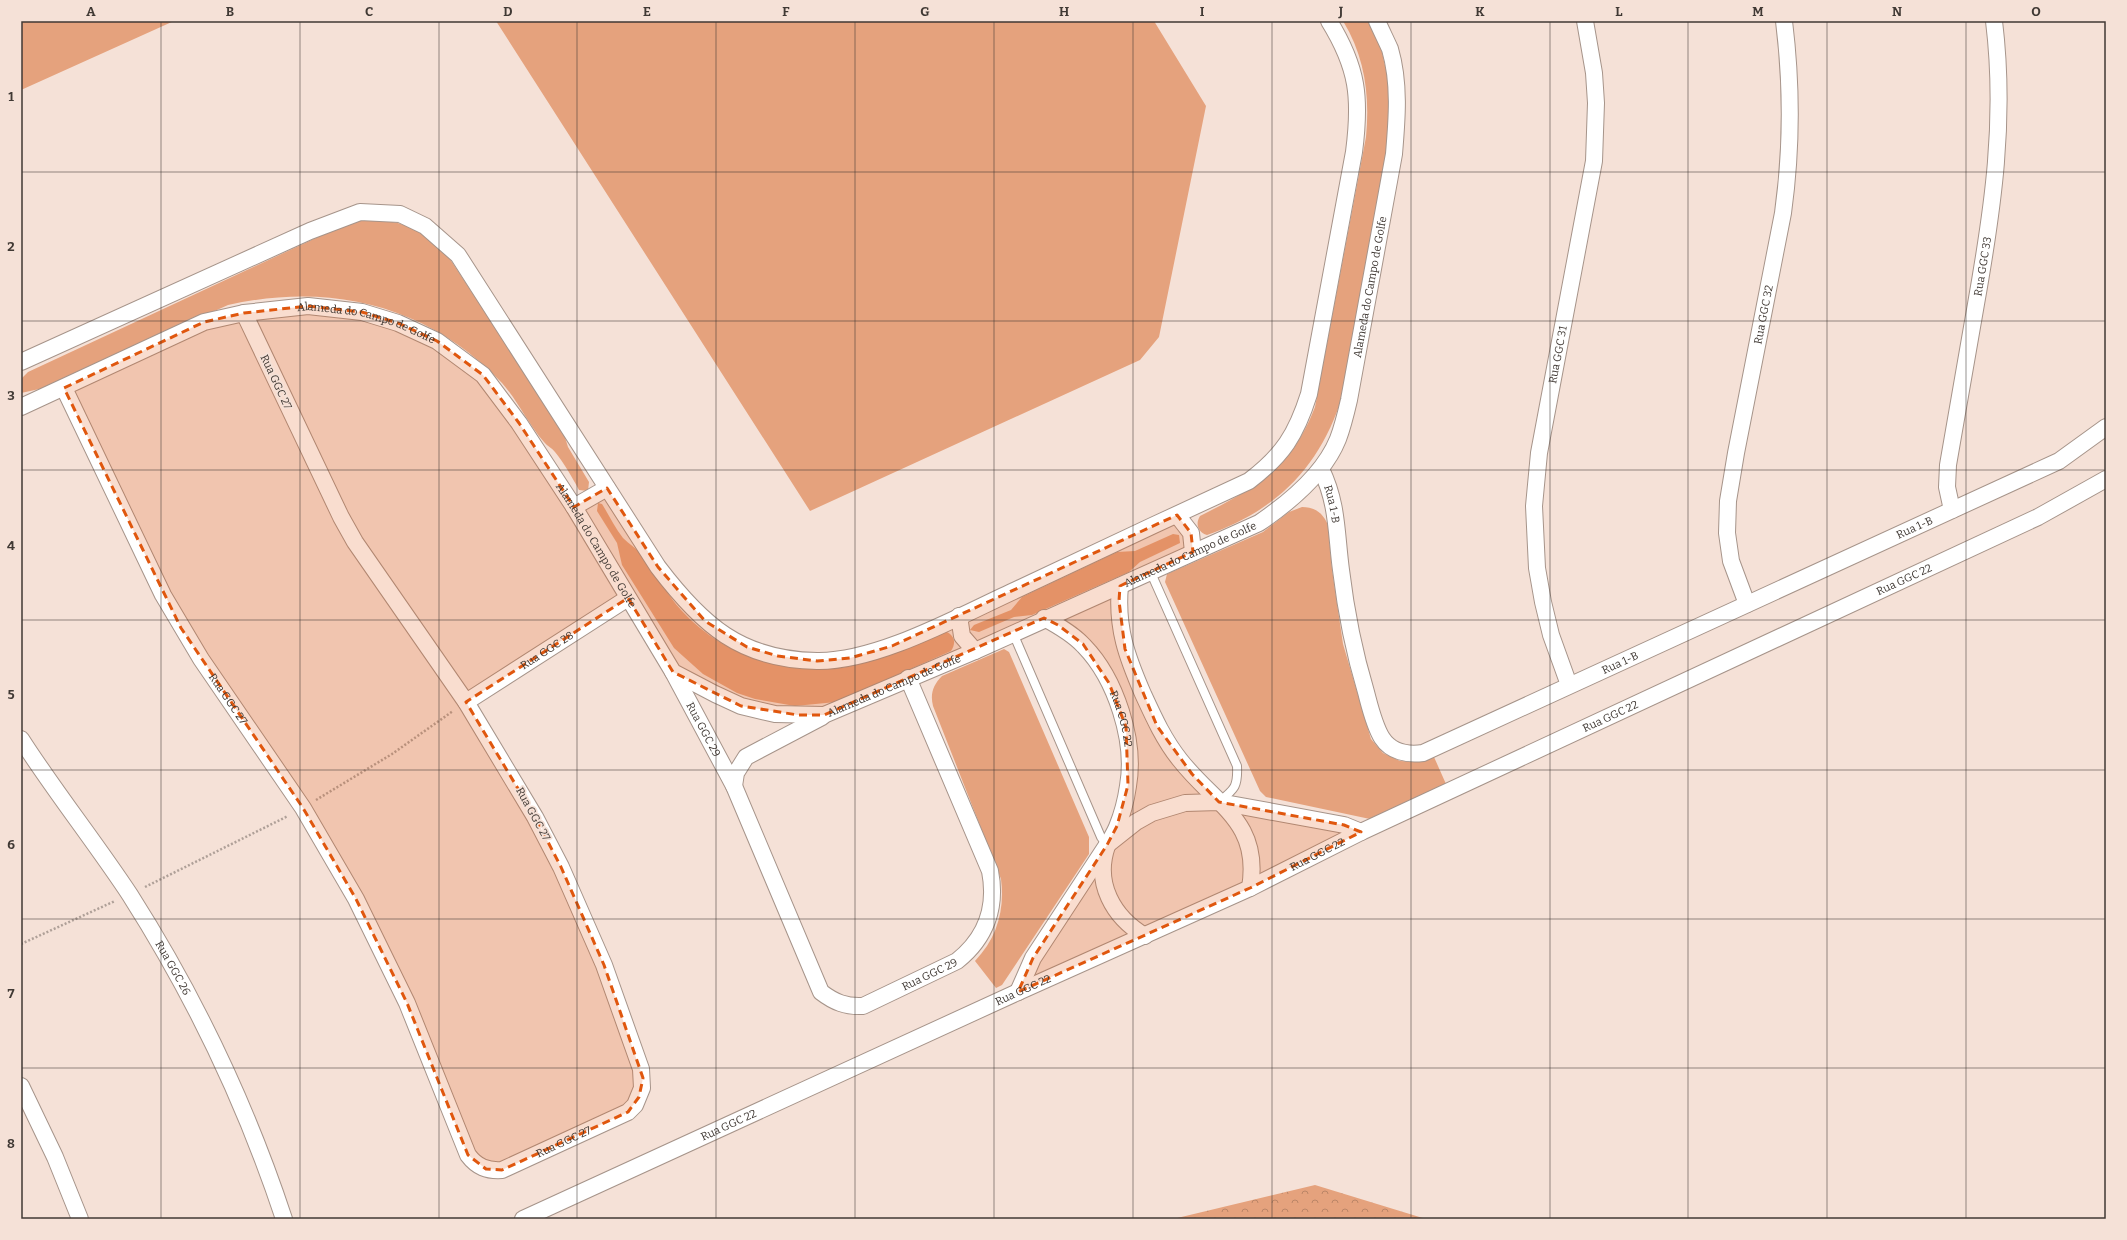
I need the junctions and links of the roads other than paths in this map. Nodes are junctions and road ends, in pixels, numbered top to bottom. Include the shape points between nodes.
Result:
1 (1329, 21) edge
2 (1377, 21) edge
3 (1585, 21) edge
4 (1784, 21) edge
5 (1994, 21) edge
6 (244, 313) junction
7 (21, 362) edge
8 (64, 388) junction
9 (21, 407) edge
10 (2106, 427) edge
11 (1321, 469) junction
12 (2106, 479) edge
13 (607, 488) junction
14 (574, 507) junction
15 (1952, 510) junction
16 (1177, 515) junction
17 (1193, 552) junction
18 (1151, 572) junction
19 (1120, 586) junction
20 (628, 598) junction
21 (1747, 604) junction
22 (959, 616) junction
23 (1044, 618) junction
24 (1013, 632) junction
25 (975, 651) junction
26 (673, 672) junction
27 (908, 678) junction
28 (1569, 685) junction
29 (466, 702) junction
30 (824, 715) junction
31 (21, 739) edge
32 (734, 786) junction
33 (1219, 802) junction
34 (1361, 832) junction
35 (1107, 846) junction
36 (1250, 888) junction
37 (1145, 936) junction
38 (1018, 992) junction
39 (21, 1086) edge
40 (80, 1219) edge
41 (284, 1219) edge
42 (523, 1219) edge

1 - 16 street via 1348,59 1357,86 1358,117 1354,152 1310,394 1300,423 1268,466 1249,481
2 - 11 street, Alameda do Campo de Golfe via 1390,50 1396,81 1398,115 1394,154 1350,400 1338,440
3 - 28 street, Rua GGC 31 via 1594,73 1596,103 1594,161 1539,453 1534,506 1537,568 1543,602 1551,635
4 - 21 street, Rua GGC 32 via 1791,94 1788,173 1783,213 1728,501 1727,533 1731,560
5 - 15 street, Rua GGC 33 via 1999,78 1997,166 1992,210 1948,465 1947,487
6 - 8 street, Alameda do Campo de Golfe via 204,322
6 - 14 street, Alameda do Campo de Golfe via 308,306 362,312 398,323 437,341 483,375 519,423
6 - 29 street, Rua GGC 27 via 355,542
7 - 13 street via 310,231 360,212 400,214 426,226 458,255
8 - 9 street, Alameda do Campo de Golfe
8 - 29 street, Rua GGC 27 via 181,628 303,808 381,946 473,1161 486,1169 502,1170 628,1112 635,1105 642,1088 641,1069 604,965 561,867 535,817
10 - 15 street, Rua 1-B via 2059,460
11 - 17 street, Alameda do Campo de Golfe via 1283,506 1259,523
11 - 28 street, Rua 1-B via 1334,504 1341,575 1352,639 1370,706 1382,738 1387,744 1408,754 1423,752
12 - 34 street, Rua GGC 22 via 2038,517
13 - 14 street
13 - 22 street via 658,567 679,594 722,635 747,647 778,656 817,661 850,658 892,646
14 - 20 street, Alameda do Campo de Golfe
15 - 21 street, Rua 1-B
16 - 17 street via 1190,533
16 - 22 street
17 - 18 street, Alameda do Campo de Golfe
18 - 19 street, Alameda do Campo de Golfe
18 - 33 lane via 1238,766 1238,781 1232,791
19 - 23 street, Alameda do Campo de Golfe
19 - 33 street via 1119,615 1125,649 1157,726 1188,769
20 - 26 street, Alameda do Campo de Golfe
20 - 29 street, Rua GGC 28
21 - 28 street, Rua 1-B
22 - 25 street via 962,636
23 - 24 street, Alameda do Campo de Golfe
23 - 35 street, Rua CGC 22 via 1071,634 1093,656 1109,683 1126,728 1129,746 1128,785 1117,826
24 - 25 street, Alameda do Campo de Golfe
24 - 35 lane
25 - 27 street, Alameda do Campo de Golfe
26 - 30 street, Alameda do Campo de Golfe via 741,706 775,714
26 - 32 street, Rua GGC 29
27 - 30 street, Alameda do Campo de Golfe
27 - 32 street, Rua GGC 29 via 990,871 991,910 985,928 975,944 957,961 863,1006 847,1006 829,999 821,992
30 - 32 street via 746,757 736,773
31 - 41 street, Rua GGC 26 via 129,894 170,960 214,1043 252,1130
33 - 34 street, Rua CGC 22 via 1344,825
33 - 35 street, Rua CGC 22 via 1185,803 1152,813 1136,822
33 - 36 street via 1236,819 1248,840 1253,864
34 - 36 street, Rua GGC 22
35 - 37 street via 1103,870 1107,894 1126,923
35 - 38 street, Rua CGC 22 via 1033,958
36 - 37 street, Rua GGC 22
37 - 38 street, Rua GGC 22
38 - 42 street, Rua GGC 22
39 - 40 street via 55,1157

